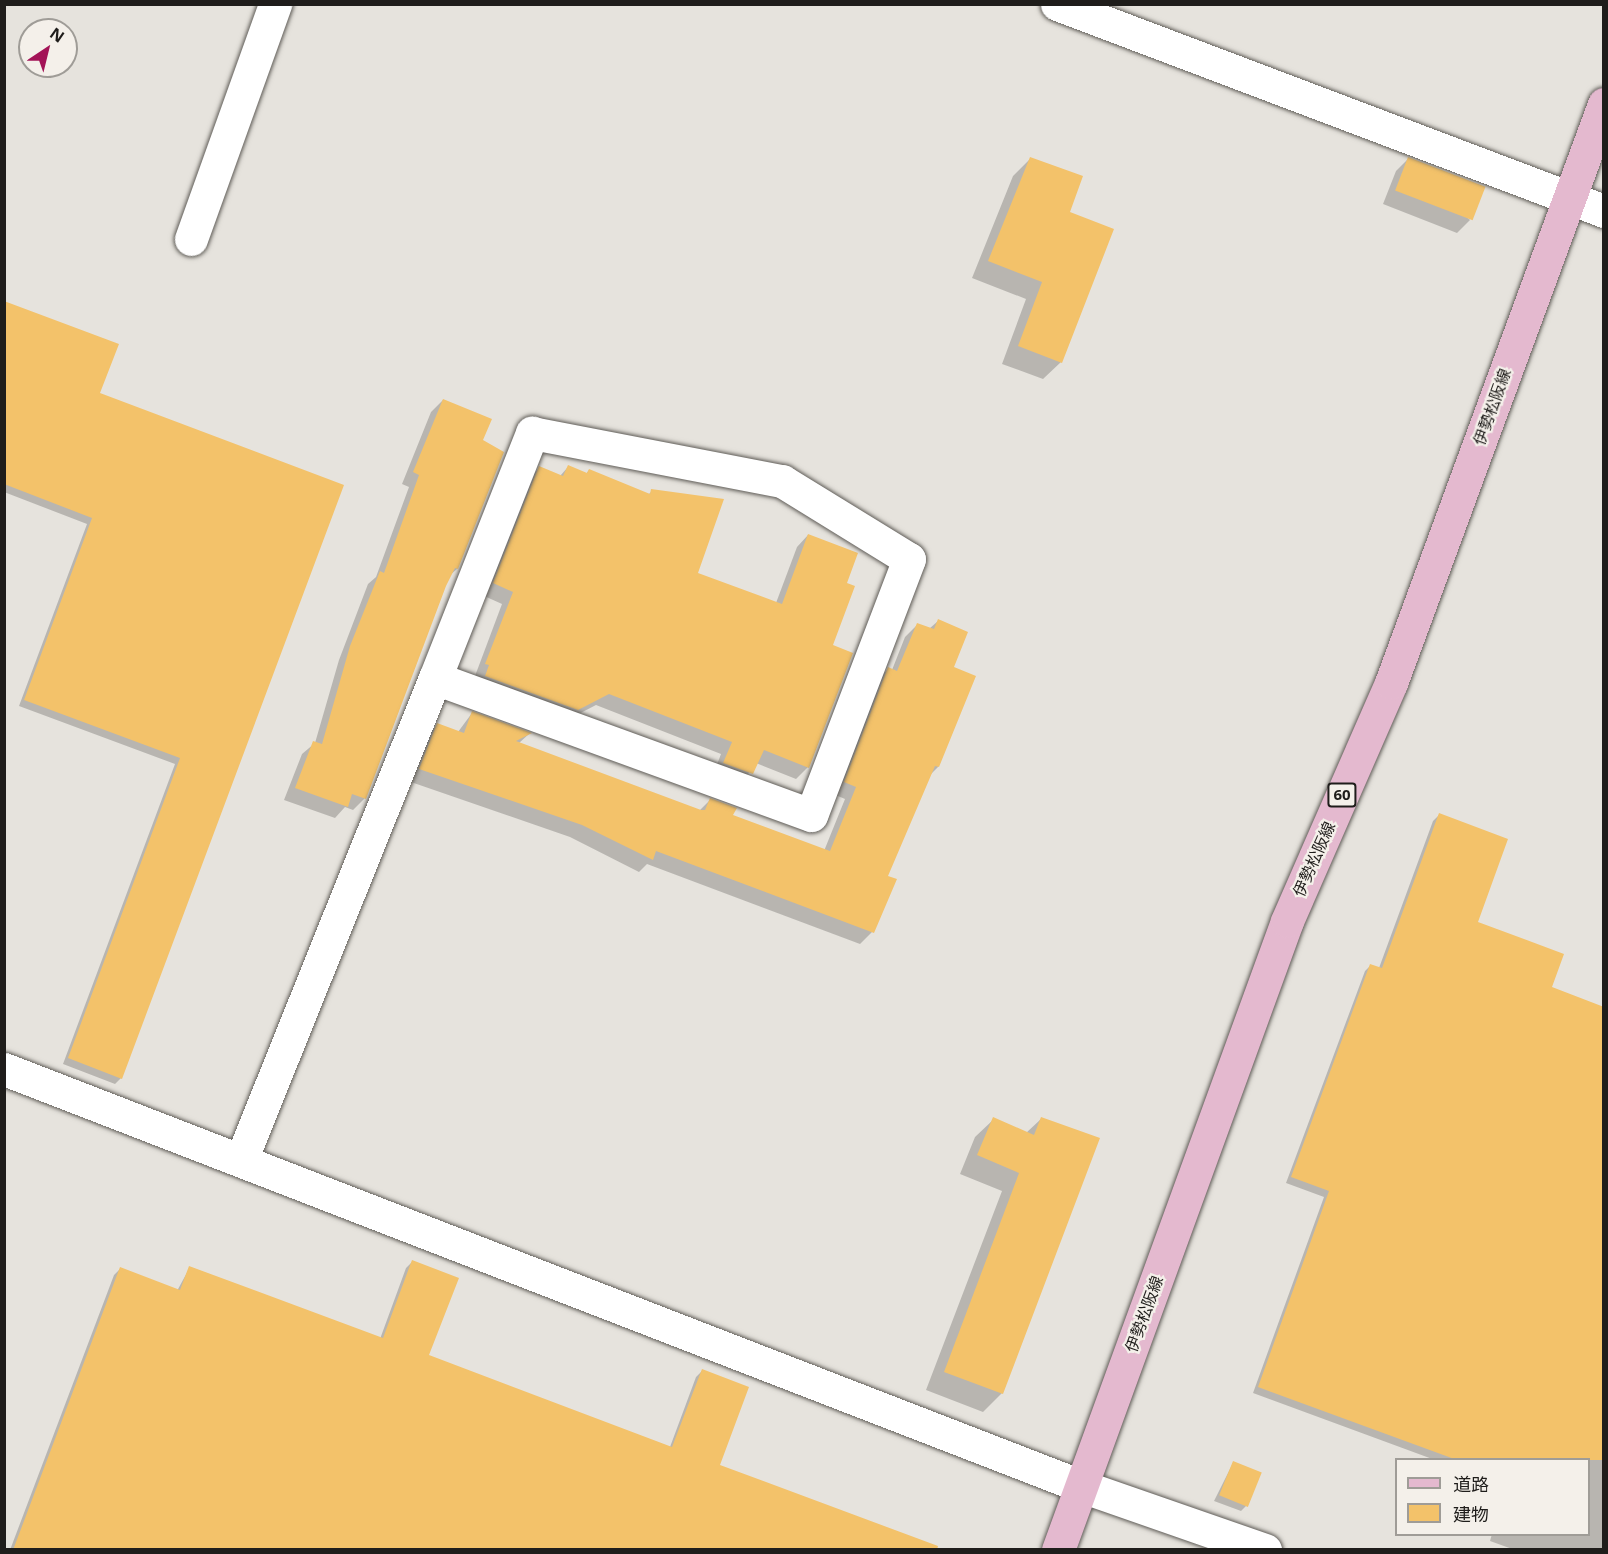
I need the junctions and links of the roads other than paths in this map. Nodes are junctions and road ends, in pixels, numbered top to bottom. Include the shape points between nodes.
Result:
1 (275, 4) edge
2 (1057, 4) edge
3 (1604, 104) edge
4 (1569, 198) junction
5 (1604, 211) edge
6 (191, 239) dead end
7 (435, 678) junction
8 (4, 1069) edge
9 (241, 1160) junction
10 (1081, 1486) junction
11 (1058, 1550) edge
12 (1265, 1550) edge

1 - 6 street
2 - 4 street
3 - 4 main road, 伊勢松阪線 / 60
4 - 5 street
4 - 10 main road, 伊勢松阪線 / 60 via 1391,683 1287,921
7 - 7 street via 532,433 782,481 909,559 811,815
7 - 9 street
8 - 9 street
9 - 10 street
10 - 11 main road, 伊勢松阪線 / 60
10 - 12 street

